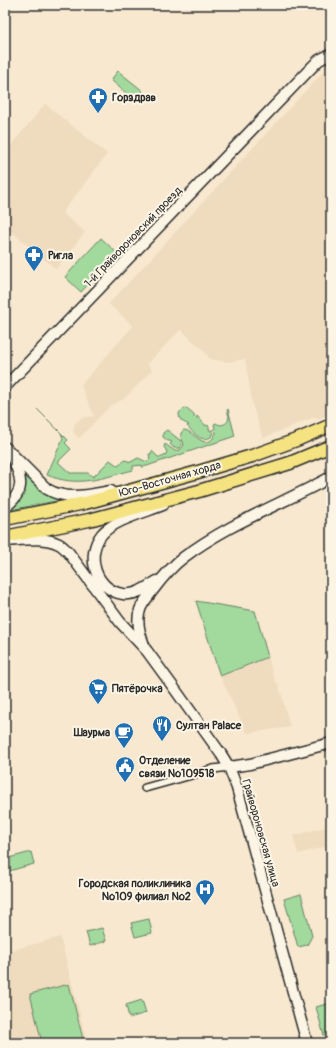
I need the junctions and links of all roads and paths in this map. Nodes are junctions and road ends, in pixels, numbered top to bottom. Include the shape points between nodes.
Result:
1 (331, 54) edge
2 (5, 388) edge
3 (331, 425) edge
4 (331, 446) edge
5 (7, 449) edge
6 (331, 477) edge
7 (144, 487) junction
8 (199, 491) junction
9 (5, 507) edge
10 (5, 519) edge
11 (5, 537) edge
12 (5, 542) edge
13 (162, 578) junction
14 (147, 651) junction
15 (331, 742) edge
16 (229, 767) junction
17 (145, 788) dead end
18 (307, 1043) edge

1 - 2 main road, 1-й Грайвороновский проезд via 319,60
3 - 7 main road, Юго-Восточная хорда via 252,456
4 - 8 main road, Юго-Восточная хорда via 290,463
5 - 7 main road via 54,494 75,496
5 - 9 main road via 18,469 20,486 18,494
6 - 13 main road via 223,532 184,557
7 - 10 main road, Юго-Восточная хорда via 85,503
8 - 11 main road, Юго-Восточная хорда via 90,520
8 - 13 main road via 122,521 102,534 96,545 93,556 97,574 101,582 116,592 133,593
12 - 14 main road via 37,540 59,545 69,553 120,622
13 - 14 main road via 140,609 138,618 141,638
14 - 16 main road, Грайвороновская улица
15 - 16 main road via 250,764
16 - 17 street
16 - 18 main road, Грайвороновская улица via 239,795

